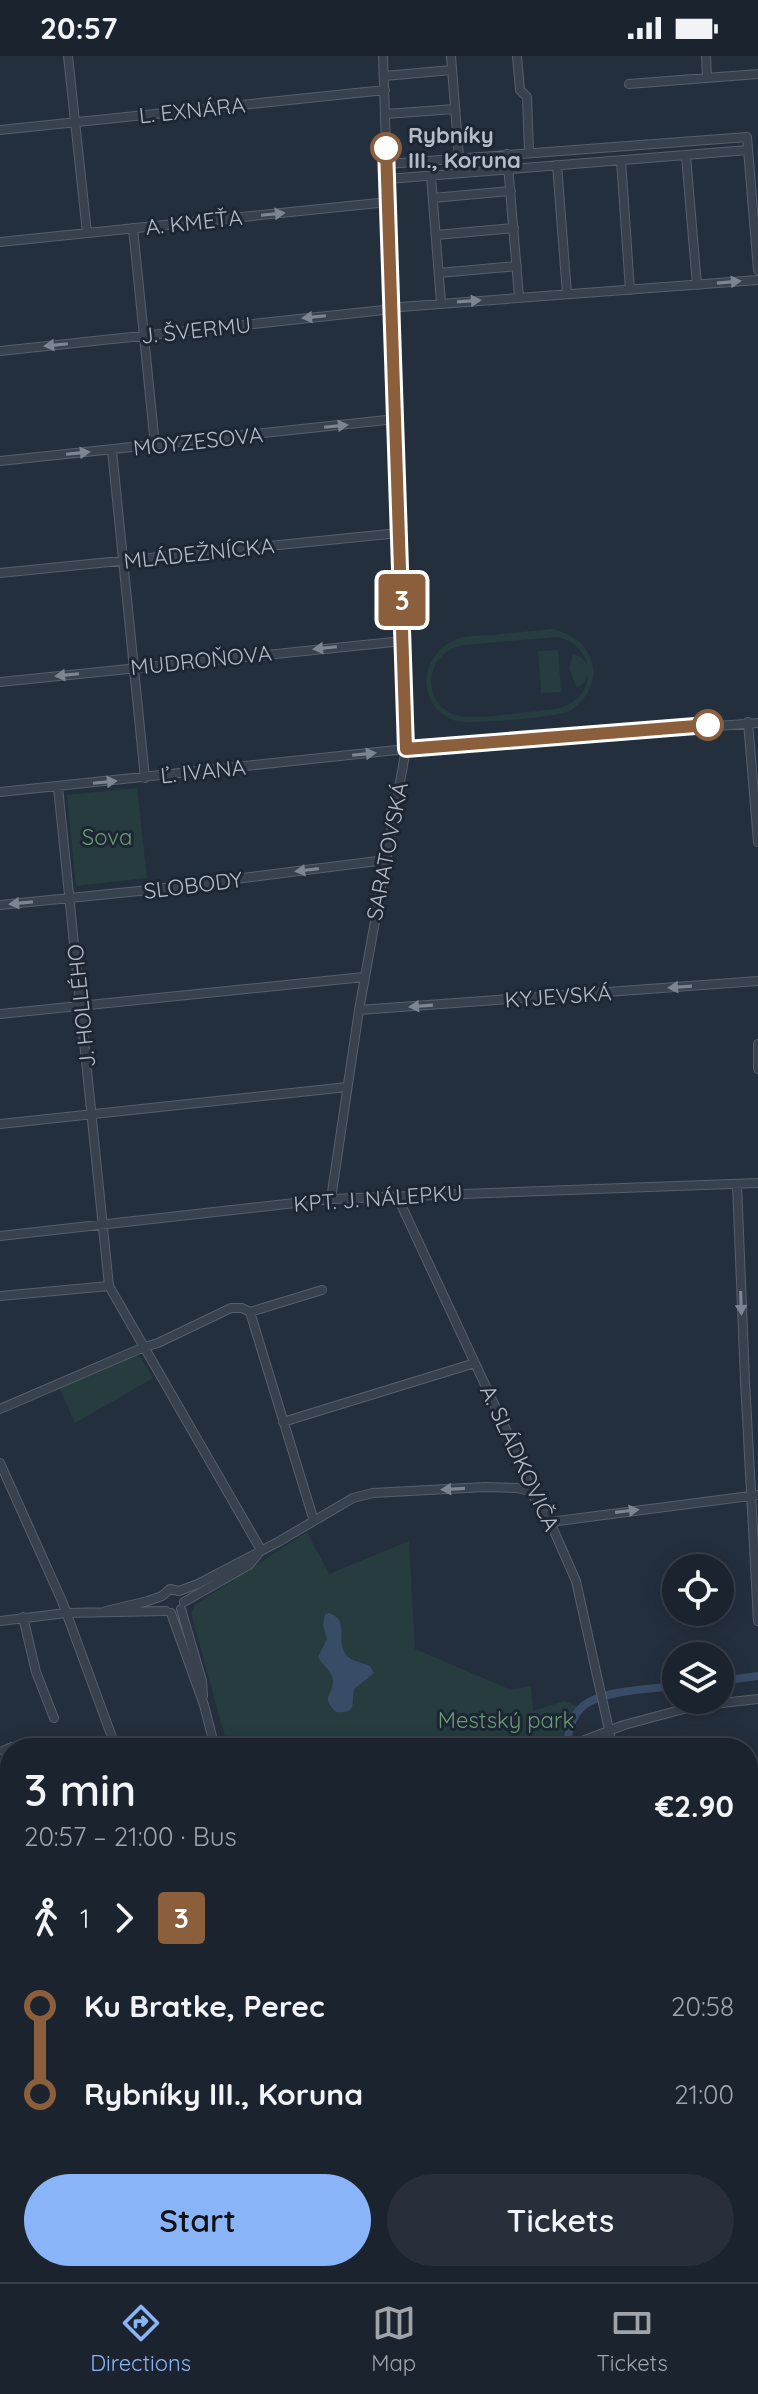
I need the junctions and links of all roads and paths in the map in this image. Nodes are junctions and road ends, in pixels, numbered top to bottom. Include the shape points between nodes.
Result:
1 (68, 56) edge
2 (383, 56) edge
3 (451, 56) edge
4 (517, 56) edge
5 (706, 56) edge
6 (452, 70) junction
7 (758, 74) edge
8 (384, 76) junction
9 (707, 78) junction
10 (629, 84) dead end
11 (385, 90) junction
12 (455, 109) junction
13 (385, 114) junction
14 (75, 122) junction
15 (0, 130) edge
16 (704, 139) junction
17 (575, 149) junction
18 (748, 150) junction
19 (529, 152) junction
20 (507, 154) junction
21 (705, 154) junction
22 (686, 156) junction
23 (459, 157) junction
24 (621, 160) junction
25 (387, 164) junction
26 (576, 164) junction
27 (557, 165) junction
28 (509, 169) junction
29 (431, 176) junction
30 (388, 179) junction
31 (511, 191) junction
32 (433, 198) junction
33 (388, 202) junction
34 (133, 228) junction
35 (514, 228) junction
36 (87, 233) junction
37 (436, 235) junction
38 (0, 242) edge
39 (517, 266) junction
40 (758, 270) edge
41 (439, 273) junction
42 (758, 280) edge
43 (697, 285) junction
44 (630, 290) junction
45 (567, 294) junction
46 (519, 297) junction
47 (441, 303) junction
48 (392, 308) junction
49 (144, 335) junction
50 (0, 351) edge
51 (396, 419) junction
52 (155, 445) junction
53 (112, 450) junction
54 (0, 461) edge
55 (399, 533) junction
56 (123, 560) junction
57 (0, 573) edge
58 (403, 641) junction
59 (134, 667) junction
60 (0, 682) edge
61 (748, 722) junction
62 (758, 723) edge
63 (406, 749) junction
64 (145, 778) junction
65 (58, 787) junction
66 (0, 792) edge
67 (758, 842) edge
68 (385, 860) junction
69 (69, 898) junction
70 (0, 905) edge
71 (364, 977) junction
72 (758, 981) edge
73 (81, 1005) junction
74 (359, 1010) junction
75 (0, 1014) edge
76 (758, 1044) edge
77 (758, 1069) edge
78 (347, 1087) junction
79 (92, 1115) junction
80 (0, 1124) edge
81 (758, 1183) edge
82 (737, 1184) junction
83 (397, 1196) junction
84 (331, 1199) junction
85 (103, 1224) junction
86 (0, 1236) edge
87 (109, 1286) junction
88 (322, 1290) dead end
89 (0, 1296) edge
90 (250, 1312) junction
91 (144, 1347) junction
92 (475, 1363) junction
93 (0, 1409) edge
94 (283, 1422) junction
95 (0, 1463) edge
96 (530, 1491) junction
97 (755, 1496) edge
98 (314, 1521) junction
99 (551, 1524) junction
100 (261, 1550) junction
101 (179, 1591) junction
102 (162, 1596) junction
103 (182, 1606) junction
104 (106, 1611) junction
105 (168, 1612) junction
106 (66, 1613) junction
107 (23, 1617) junction
108 (0, 1621) edge
109 (758, 1621) edge
110 (758, 1699) edge
111 (204, 1705) junction
112 (54, 1718) dead end
113 (609, 1732) junction
114 (112, 1738) edge
115 (212, 1738) edge
116 (592, 1738) edge
117 (610, 1738) edge

1 - 14 street
2 - 8 street, SARATOVSKÁ
3 - 6 street
4 - 19 street via 520,90 527,97
5 - 9 street
6 - 8 street
6 - 12 street
7 - 9 street
8 - 11 street, SARATOVSKÁ
9 - 10 street
11 - 13 street, SARATOVSKÁ
11 - 14 street, L. EXNÁRA
12 - 13 street
12 - 23 street
13 - 25 street, SARATOVSKÁ
14 - 15 street, L. EXNÁRA
14 - 36 street
16 - 17 street
16 - 18 street via 747,137
16 - 21 street
17 - 19 street
17 - 26 street
18 - 21 street
18 - 40 street
19 - 20 street
20 - 23 street
20 - 28 street
21 - 22 street
22 - 24 street
22 - 43 street
23 - 25 street
24 - 26 street
24 - 44 street
25 - 30 street, SARATOVSKÁ
26 - 27 street
27 - 28 street
27 - 45 street
28 - 29 street
28 - 31 street
29 - 30 street
29 - 32 street
30 - 33 street, SARATOVSKÁ
31 - 32 street
31 - 35 street
32 - 37 street
34 -> 33 street, A. KMEŤA
33 - 48 street, SARATOVSKÁ
34 - 36 street, A. KMEŤA
34 - 49 street
35 - 37 street
35 - 39 street
36 - 38 street, A. KMEŤA
37 - 41 street
39 - 41 street
39 - 46 street
41 - 47 street
43 -> 42 street, J. ŠVERMU
43 - 44 street, J. ŠVERMU
44 - 45 street, J. ŠVERMU
45 - 46 street, J. ŠVERMU
47 -> 46 street, J. ŠVERMU
47 - 48 street, J. ŠVERMU
48 -> 49 street, J. ŠVERMU
48 - 51 street, SARATOVSKÁ
49 -> 50 street, J. ŠVERMU
49 - 52 street
52 -> 51 street, MOYZESOVA
51 - 55 street, SARATOVSKÁ
52 - 53 street, MOYZESOVA
54 -> 53 street, MOYZESOVA
53 - 56 street
55 - 56 street, MLÁDEŽNÍCKA
55 - 58 street, SARATOVSKÁ
56 - 57 street, MLÁDEŽNÍCKA
56 - 59 street
58 -> 59 street, MUDROŇOVA
58 - 63 street, SARATOVSKÁ
59 -> 60 street, MUDROŇOVA
59 - 64 street
61 - 62 street, Ľ. IVANA
61 - 63 street, Ľ. IVANA
61 - 67 street
64 -> 63 street, Ľ. IVANA
63 - 68 street, SARATOVSKÁ
65 -> 64 street, Ľ. IVANA
65 - 66 street, Ľ. IVANA
65 - 69 street, J. HOLLÉHO
68 -> 69 street, SLOBODY
68 - 71 street, SARATOVSKÁ
69 -> 70 street, SLOBODY
69 - 73 street, J. HOLLÉHO
71 - 73 street
71 - 74 street, SARATOVSKÁ
72 -> 74 street, KYJEVSKÁ
73 - 75 street
73 - 79 street, J. HOLLÉHO
74 - 78 street, SARATOVSKÁ
76 - 77 street
78 - 79 street
78 - 84 street, SARATOVSKÁ
79 - 80 street
79 - 85 street, J. HOLLÉHO
81 - 82 street, KPT. J. NÁLEPKU
82 - 83 street, KPT. J. NÁLEPKU
82 -> 97 street
83 - 84 street, KPT. J. NÁLEPKU
83 - 92 street, A. SLÁDKOVIČA
84 - 85 street, KPT. J. NÁLEPKU
85 - 86 street, KPT. J. NÁLEPKU
85 - 87 street, J. HOLLÉHO
87 - 89 street
87 - 91 street
88 - 90 street
90 - 91 street via 231,1308
90 - 94 street
91 - 93 street
91 - 100 street
92 - 94 street
92 - 96 street, A. SLÁDKOVIČA
94 - 98 street
95 - 106 street
96 -> 98 street via 485,1487 373,1493 353,1498
96 - 99 street, A. SLÁDKOVIČA
99 -> 97 street
97 - 109 street
98 - 100 street
99 - 113 street, A. SLÁDKOVIČA via 576,1581
100 - 101 street
100 - 103 street via 249,1565
101 - 102 street via 170,1589
101 - 103 street
102 - 104 street
102 - 105 street
103 - 105 street
103 - 111 street
104 - 105 street
104 - 106 street
105 - 111 street
106 - 107 street
106 - 114 street
107 - 108 street
107 - 112 street
110 - 113 street via 695,1706
111 - 115 street
113 - 116 street
113 - 117 street, A. SLÁDKOVIČA

